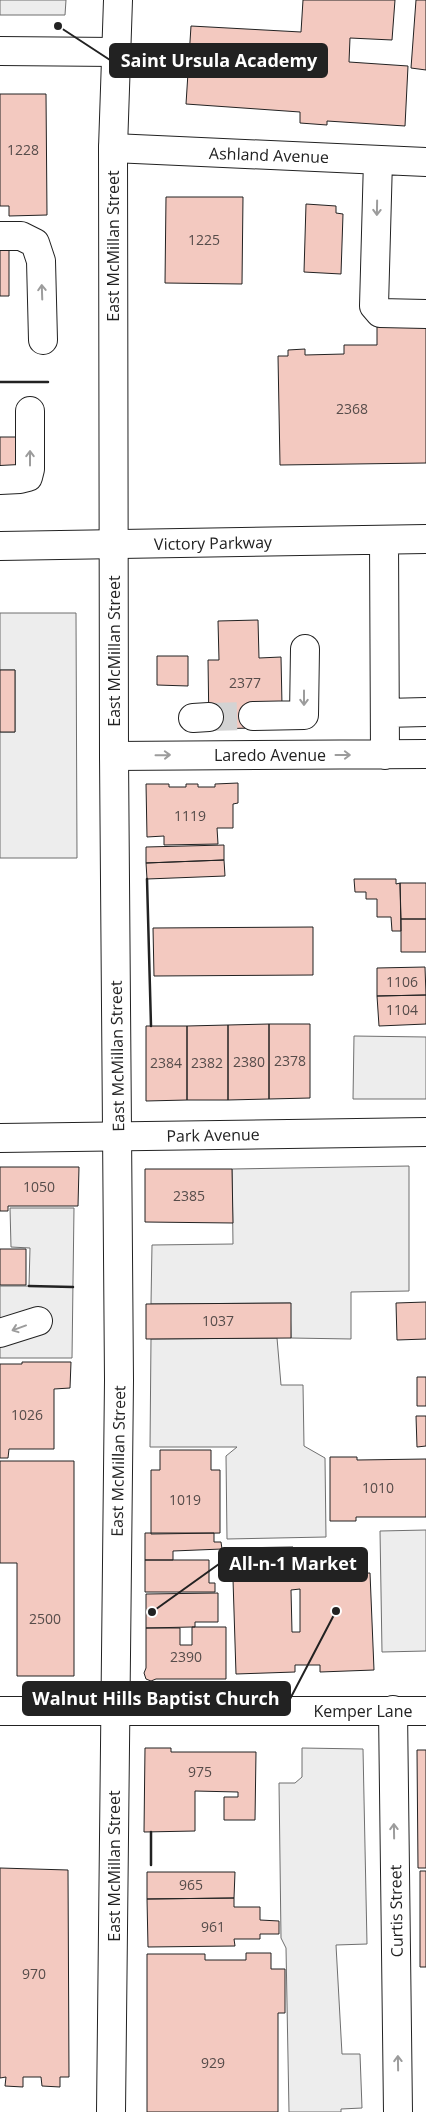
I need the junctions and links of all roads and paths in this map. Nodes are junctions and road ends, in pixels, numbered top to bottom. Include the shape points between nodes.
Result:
1 (118, 0) edge
2 (0, 52) edge
3 (115, 52) junction
4 (113, 148) junction
5 (378, 160) junction
6 (426, 162) edge
7 (0, 236) edge
8 (426, 314) edge
9 (43, 340) dead end
10 (30, 411) dead end
11 (0, 480) edge
12 (426, 539) edge
13 (384, 540) junction
14 (115, 544) junction
15 (0, 546) edge
16 (305, 649) dead end
17 (426, 712) edge
18 (385, 713) junction
19 (253, 716) tunnel mouth
20 (426, 754) edge
21 (386, 755) junction
22 (114, 756) junction
23 (426, 1132) edge
24 (118, 1137) junction
25 (0, 1138) edge
26 (38, 1321) dead end
27 (0, 1333) edge
28 (393, 1710) junction
29 (426, 1711) edge
30 (0, 1712) edge
31 (116, 1712) junction
32 (111, 2112) edge
33 (398, 2112) edge

1 - 3 street, East McMillan Street
2 - 3 street
3 - 4 street, East McMillan Street
4 - 5 street, Ashland Avenue
4 - 14 street, East McMillan Street
5 - 6 street, Ashland Avenue
5 -> 8 street via 374,306 380,313
9 -> 7 street via 41,261 35,243 21,236
11 -> 10 street via 28,477
12 - 13 street, Victory Parkway
13 - 14 street, Victory Parkway
13 - 18 street
14 - 15 street, Victory Parkway
14 - 22 street, East McMillan Street
16 -> 19 street via 304,715
17 - 18 street
18 - 21 street
20 - 21 street, Laredo Avenue
22 -> 21 street, Laredo Avenue
22 - 24 street, East McMillan Street
23 - 24 street, Park Avenue
24 - 25 street, Park Avenue
24 - 31 street, East McMillan Street
26 -> 27 street
28 - 29 street, Kemper Lane
28 - 31 street, Kemper Lane
33 -> 28 street, Curtis Street
30 - 31 street, Kemper Lane
31 - 32 street, East McMillan Street

